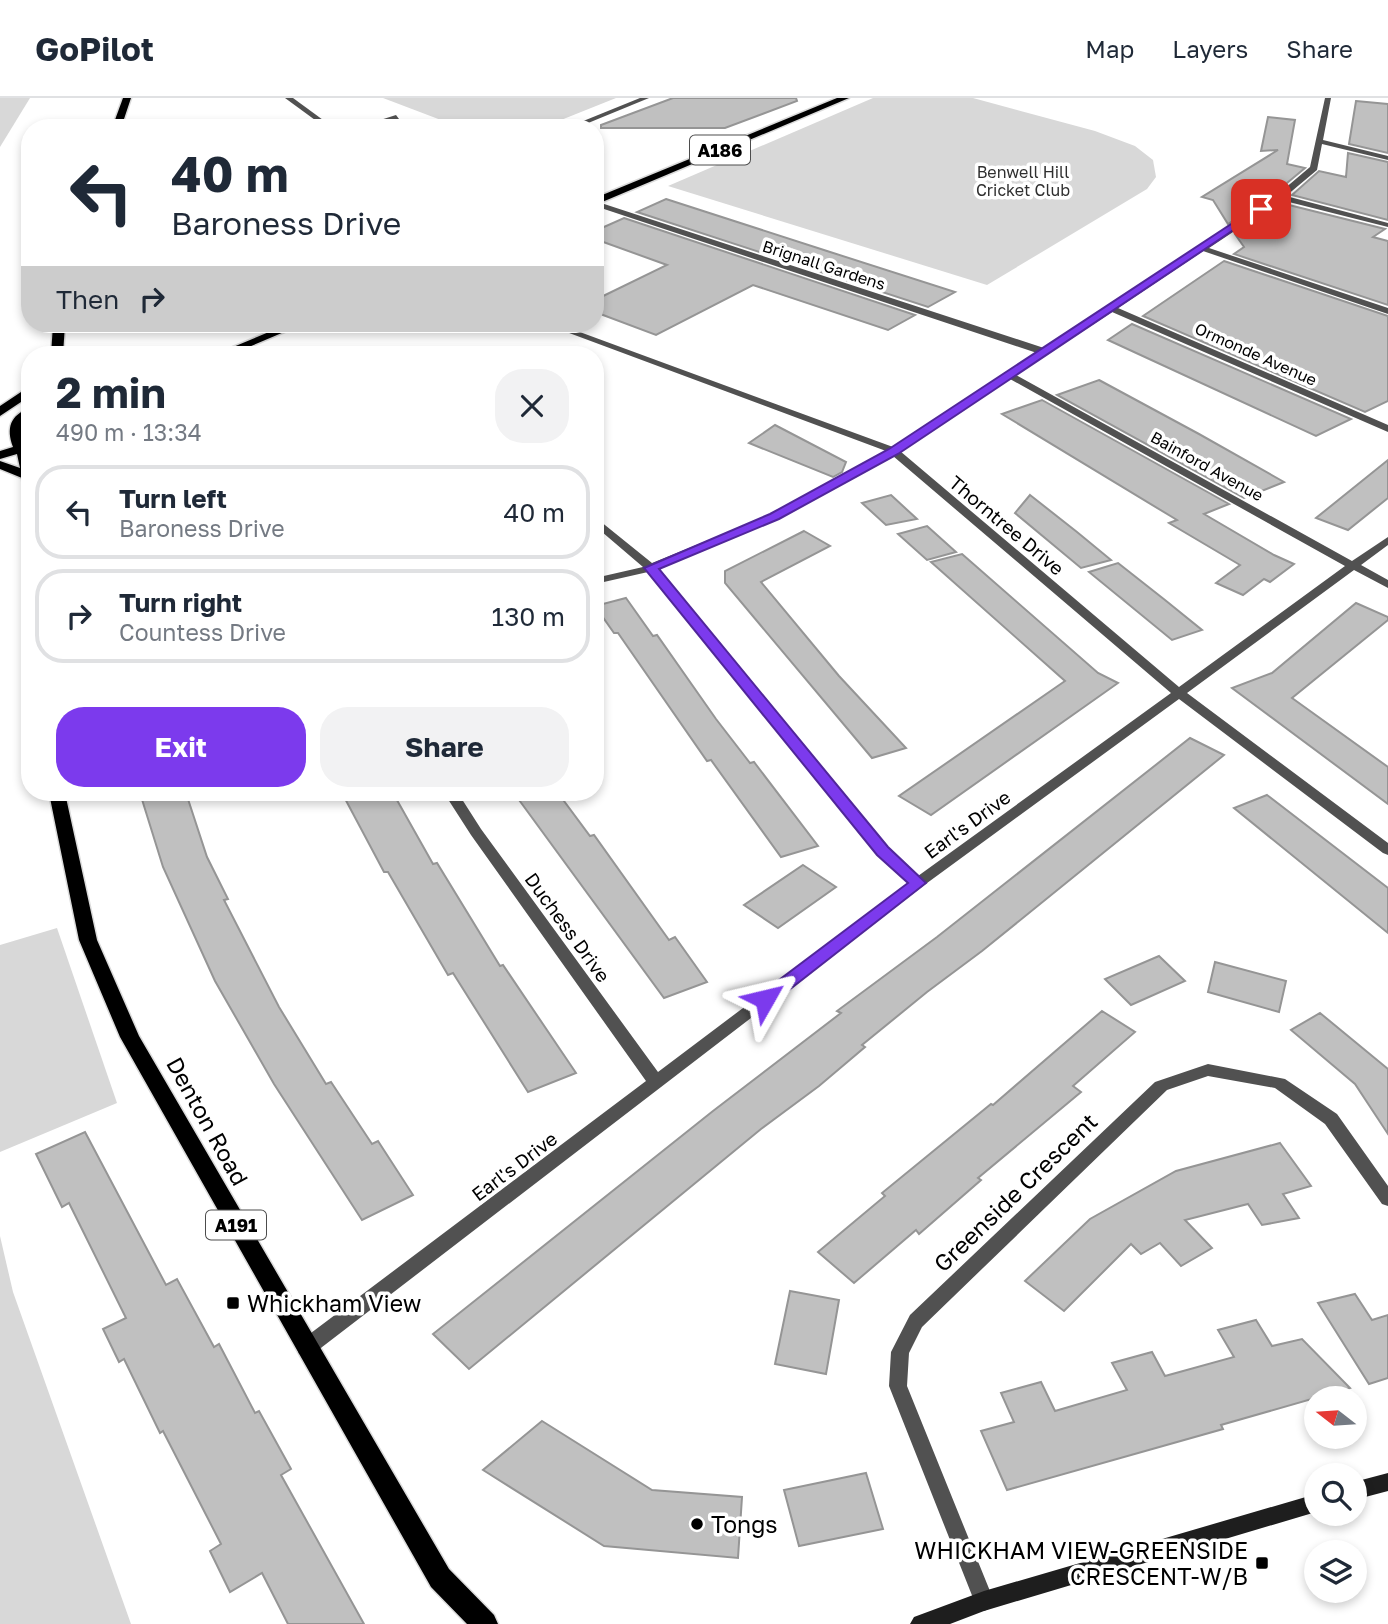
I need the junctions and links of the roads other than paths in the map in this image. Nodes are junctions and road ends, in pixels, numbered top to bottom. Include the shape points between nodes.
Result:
1 (127, 98) edge
2 (288, 98) edge
3 (646, 98) edge
4 (845, 98) edge
5 (1328, 98) edge
6 (396, 117) dead end
7 (119, 119) edge
8 (318, 119) edge
9 (389, 119) edge
10 (592, 119) edge
11 (1319, 141) junction
12 (1388, 158) edge
13 (1280, 197) junction
14 (604, 199) edge
15 (604, 206) edge
16 (1388, 225) edge
17 (1202, 248) junction
18 (1111, 308) junction
19 (1388, 311) edge
20 (274, 333) edge
21 (574, 333) edge
22 (242, 346) edge
23 (1045, 352) junction
24 (1010, 375) junction
25 (21, 397) edge
26 (0, 412) edge
27 (21, 417) edge
28 (21, 418) edge
29 (0, 428) edge
30 (1388, 429) edge
31 (21, 442) edge
32 (21, 448) edge
33 (894, 451) junction
34 (0, 455) edge
35 (0, 465) edge
36 (21, 476) edge
37 (604, 528) edge
38 (1388, 540) edge
39 (1353, 566) junction
40 (651, 568) junction
41 (604, 579) edge
42 (1388, 586) edge
43 (1180, 694) junction
44 (59, 801) edge
45 (456, 801) edge
46 (1388, 850) edge
47 (918, 883) junction
48 (656, 1082) junction
49 (1388, 1199) edge
50 (306, 1348) junction
51 (1388, 1482) edge
52 (1367, 1488) edge
53 (1304, 1507) edge
54 (984, 1601) junction
55 (485, 1624) edge
56 (921, 1624) edge

1 - 7 main road
2 - 8 street
3 - 10 street
4 - 14 main road, A186
5 - 11 street
6 - 9 street
11 - 12 street
11 - 13 street via 1314,168
13 - 16 street
13 - 17 street
15 - 23 street, Brignall Gardens
17 - 18 street
17 - 19 street
18 - 23 street
18 - 30 street, Ormonde Avenue
20 - 22 main road
21 - 33 street, Thorntree Drive
23 - 24 street
24 - 33 street
24 - 39 street, Bainford Avenue
25 - 26 main road
27 - 29 main road
28 - 31 main road via 14,432
32 - 34 main road
33 - 40 street via 775,517
33 - 43 street, Thorntree Drive
35 - 36 main road
37 - 40 street
38 - 39 street, Earl's Drive
39 - 42 street, Bainford Avenue
39 - 43 street, Earl's Drive
40 - 41 street
40 - 47 street via 882,851
43 - 46 street, Thorntree Drive
43 - 47 street, Earl's Drive
44 - 50 main road, Denton Road / A191 via 88,940 130,1037
45 - 48 street, Duchess Drive
47 - 48 street, Earl's Drive
48 - 50 street, Earl's Drive
49 - 54 street, Greenside Crescent via 1331,1119 1279,1083 1208,1070 1161,1086 916,1321 900,1352 898,1385
50 - 55 main road, Denton Road / A191 via 440,1578
51 - 52 main road
53 - 54 main road
54 - 56 main road

